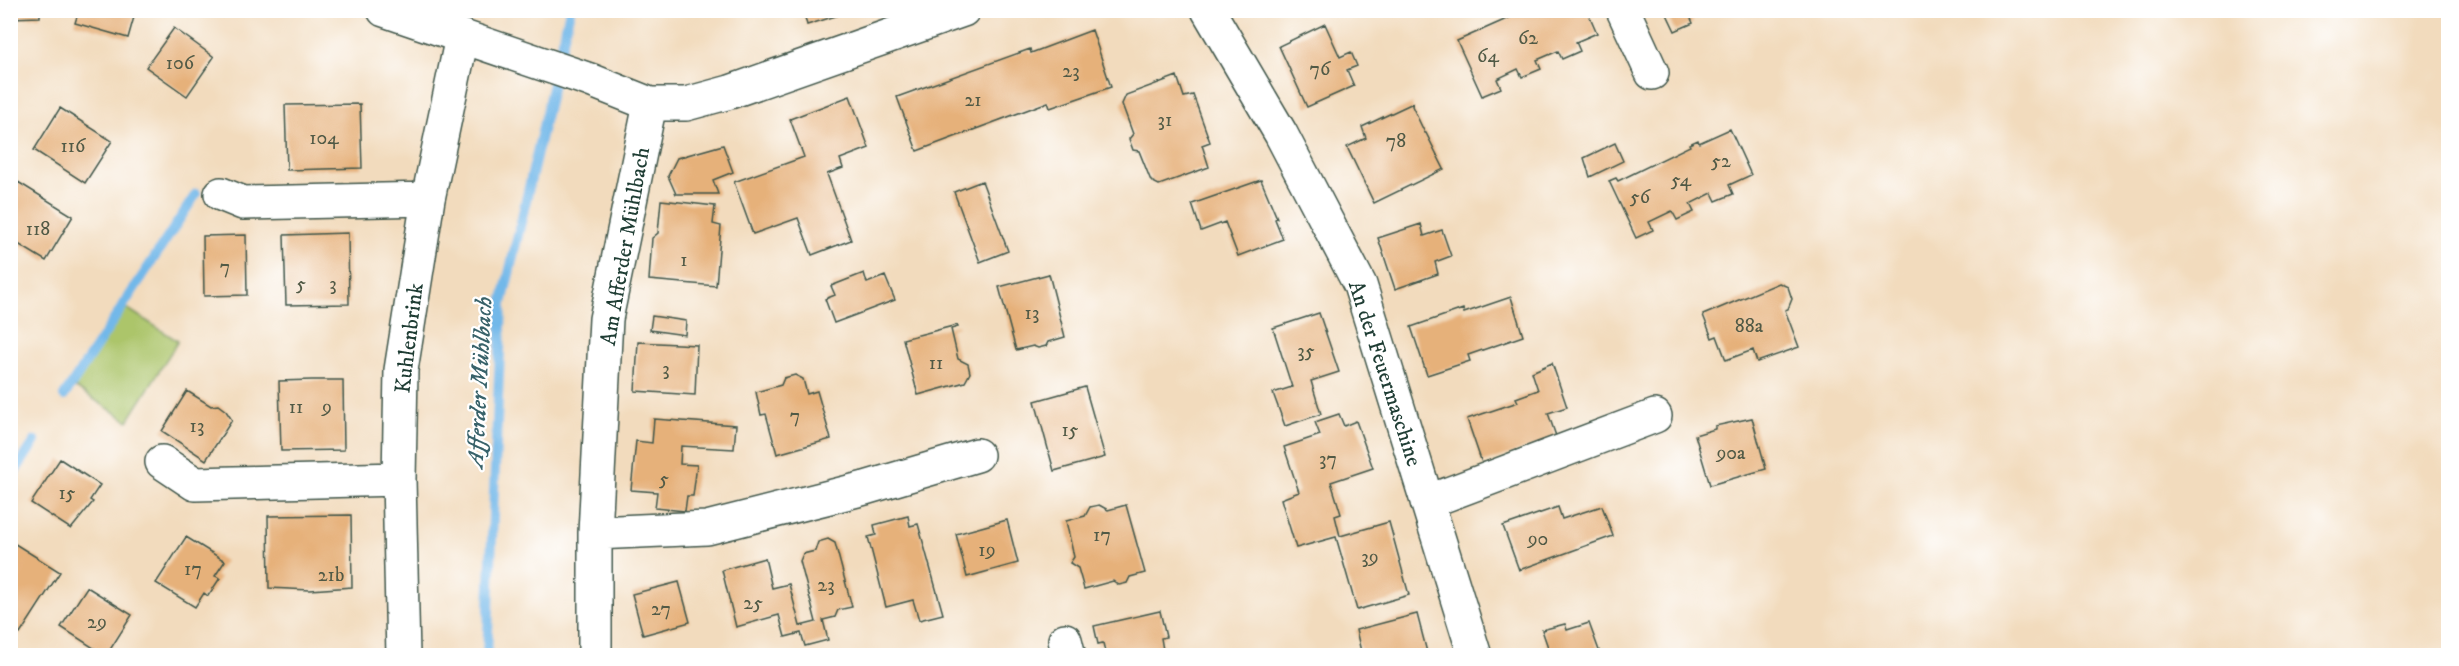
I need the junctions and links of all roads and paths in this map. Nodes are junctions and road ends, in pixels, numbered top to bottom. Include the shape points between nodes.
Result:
1 (384, 10) edge
2 (963, 10) edge
3 (1208, 10) edge
4 (1623, 10) edge
5 (462, 37) junction
6 (1652, 73) dead end
7 (650, 104) junction
8 (221, 194) dead end
9 (428, 199) junction
10 (1655, 416) dead end
11 (977, 455) dead end
12 (162, 462) dead end
13 (399, 479) junction
14 (1427, 502) junction
15 (595, 533) junction
16 (403, 656) edge
17 (595, 656) edge
18 (1475, 656) edge

1 - 5 street
2 - 7 street via 730,92 686,104
3 - 14 street, An der Feuermaschine via 1281,134 1360,285
4 - 6 street
5 - 7 street
5 - 9 street, Kuhlenbrink
7 - 15 street, Am Afferder Mühlbach via 606,319
8 - 9 street via 243,203
9 - 13 street, Kuhlenbrink via 401,370
10 - 14 street
11 - 15 street via 707,528
12 - 13 street via 195,484
13 - 16 street, Kuhlenbrink
14 - 18 street, An der Feuermaschine
15 - 17 street, Am Afferder Mühlbach

